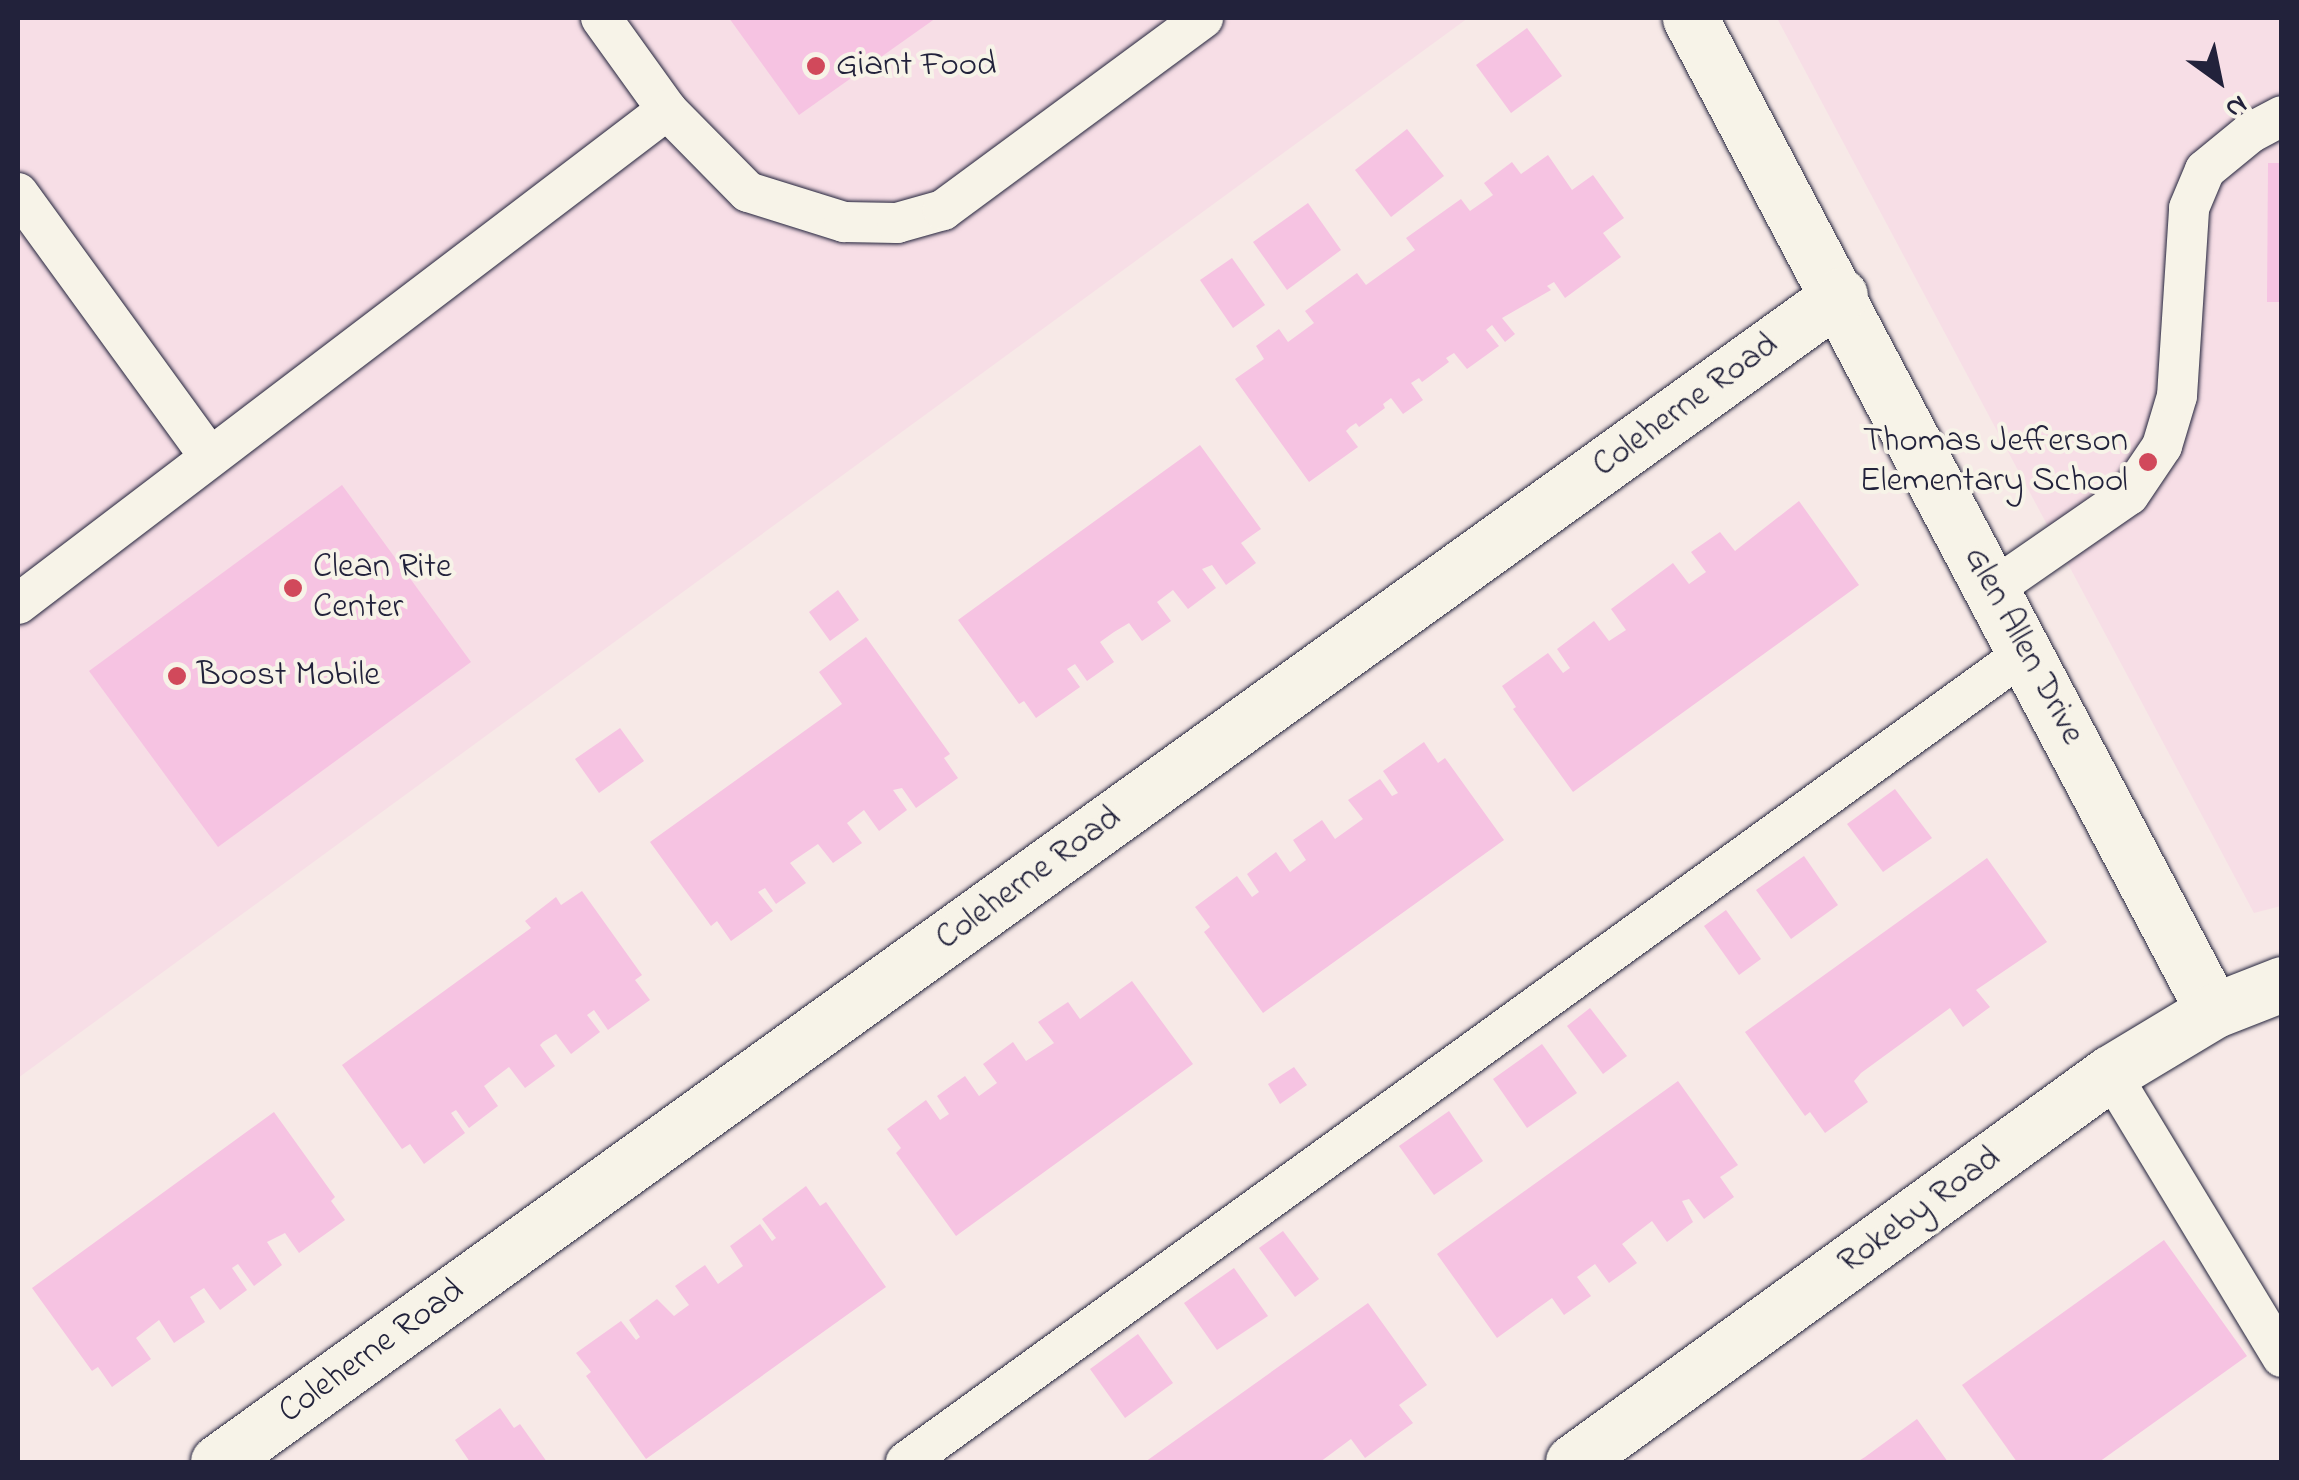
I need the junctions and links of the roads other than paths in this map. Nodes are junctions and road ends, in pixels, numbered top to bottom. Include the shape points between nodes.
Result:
1 (601, 18) edge
2 (1203, 18) edge
3 (1690, 18) edge
4 (667, 110) junction
5 (2282, 116) edge
6 (18, 193) edge
7 (1840, 295) junction
8 (210, 458) junction
9 (1993, 589) junction
10 (18, 604) edge
11 (2026, 652) junction
12 (2282, 984) edge
13 (2213, 1011) junction
14 (2110, 1072) junction
15 (2282, 1357) edge
16 (218, 1462) edge
17 (906, 1462) edge
18 (1573, 1462) edge

1 - 4 lane
2 - 4 lane via 943,210 896,223 844,222 748,192
3 - 7 street, Glen Allen Drive
4 - 8 lane
5 - 9 lane via 2205,170 2189,208 2178,396 2162,446 2129,495
6 - 8 lane
7 - 9 street, Glen Allen Drive
7 - 16 street, Coleherne Road
8 - 10 lane
9 - 11 street, Glen Allen Drive
11 - 13 street, Glen Allen Drive
11 - 17 lane
12 - 13 street, Rokeby Road
13 - 14 street, Rokeby Road
14 - 15 lane
14 - 18 street, Rokeby Road

